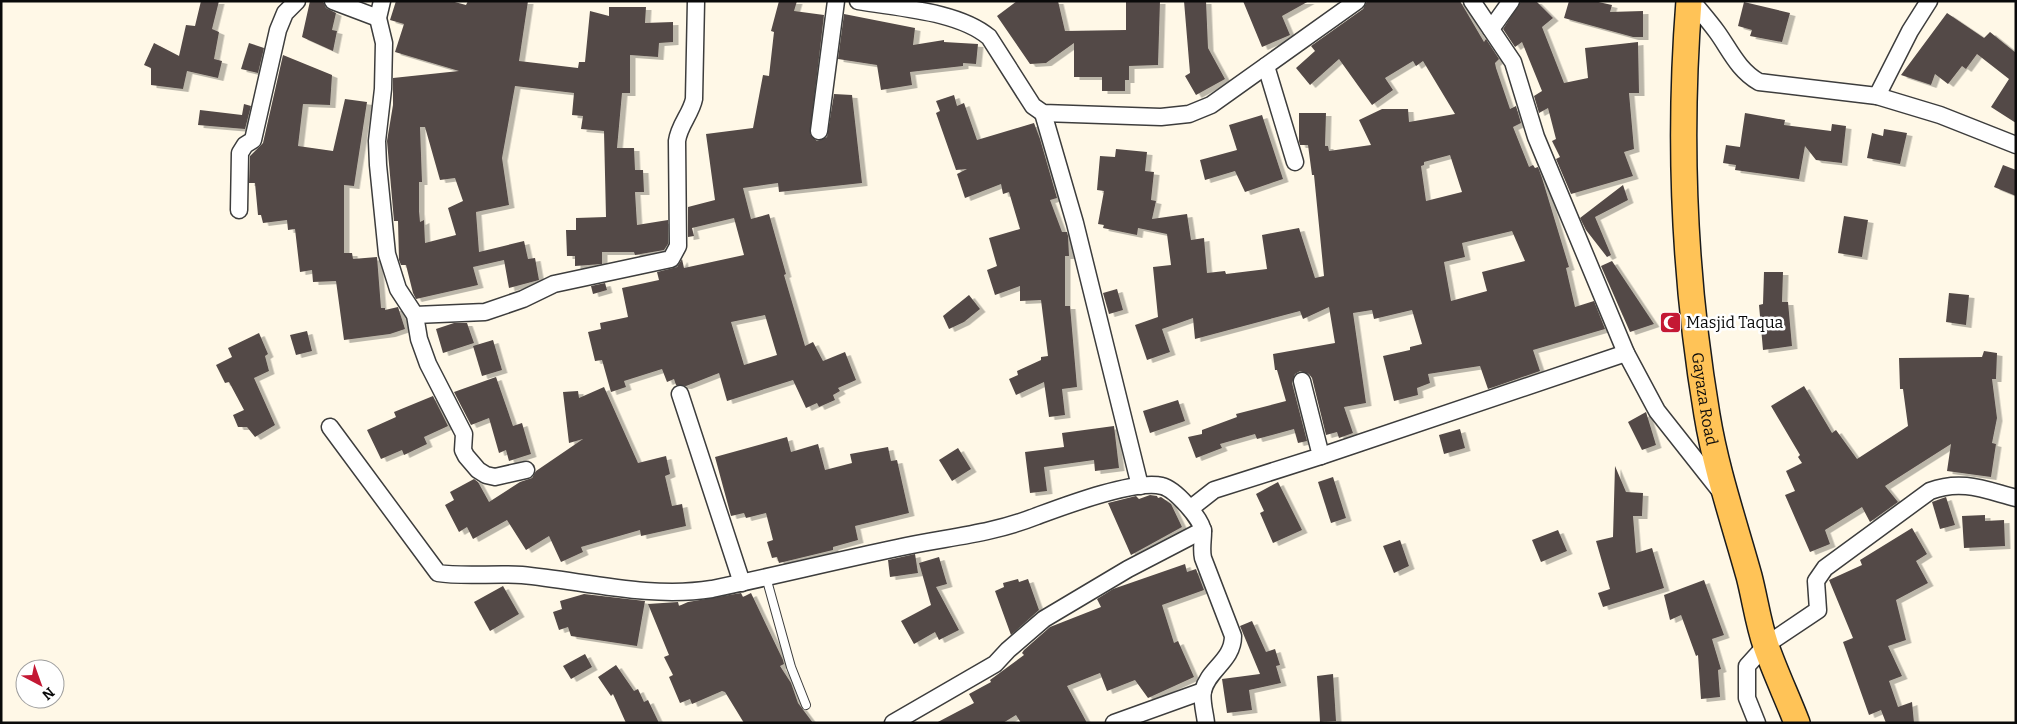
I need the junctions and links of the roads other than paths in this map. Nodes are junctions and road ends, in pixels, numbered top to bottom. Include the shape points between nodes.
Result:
1 (296, 1) edge
2 (333, 1) edge
3 (382, 1) edge
4 (696, 1) edge
5 (836, 1) edge
6 (858, 1) edge
7 (1357, 1) edge
8 (1472, 1) edge
9 (1511, 1) edge
10 (1691, 1) edge
11 (1929, 1) edge
12 (378, 18) junction
13 (1490, 28) junction
14 (1266, 66) junction
15 (1877, 96) junction
16 (1043, 113) junction
17 (819, 131) dead end
18 (2016, 144) edge
19 (1295, 162) dead end
20 (239, 210) dead end
21 (415, 315) junction
22 (1626, 353) junction
23 (1302, 381) dead end
24 (680, 394) dead end
25 (330, 427) dead end
26 (1321, 456) junction
27 (526, 470) dead end
28 (1140, 486) junction
29 (1724, 496) junction
30 (2016, 498) edge
31 (1191, 508) junction
32 (1203, 530) junction
33 (766, 577) junction
34 (742, 582) junction
35 (1766, 645) junction
36 (1203, 691) junction
37 (806, 705) dead end
38 (893, 723) edge
39 (1114, 723) edge
40 (1206, 723) edge
41 (1756, 723) edge
42 (1797, 723) edge

1 - 20 street via 285,13 278,30 254,140 240,153
2 - 12 street
3 - 12 street
4 - 21 street via 694,99 692,108 680,125 677,141 678,246 671,259 554,284 485,312
5 - 17 street
6 - 16 street via 954,18 979,29 989,37 1033,106
7 - 14 street
8 - 13 street
9 - 13 street
10 - 15 street via 1718,33 1737,63 1759,82
10 - 29 main road, Gayaza Road via 1684,71 1682,159 1688,263 1707,416
11 - 15 street
12 - 21 street via 384,43 378,157 387,254 398,289
13 - 22 street via 1513,62 1536,137
14 - 16 street via 1223,98 1190,114 1161,118
14 - 19 street
15 - 18 street via 1940,115
16 - 28 street via 1075,223
21 - 27 street via 419,340 428,364 464,434 466,456 486,475 496,477
22 - 26 street
22 - 29 street via 1657,411
23 - 26 street
24 - 34 street
25 - 34 street via 438,573 521,575 688,592
26 - 31 street via 1214,490
28 - 31 street via 1162,486
28 - 33 street via 1059,508 979,535 929,541
29 - 35 main road, Gayaza Road via 1749,575
30 - 35 street via 1960,484 1930,491 1825,568 1816,581 1818,610
31 - 32 street
32 - 36 street via 1201,549 1231,627 1233,644
32 - 38 street via 1048,616 995,664
33 - 34 street
33 - 37 lane via 791,667
35 - 41 street via 1746,666 1747,698
35 - 42 main road, Gayaza Road
36 - 39 street
36 - 40 street

